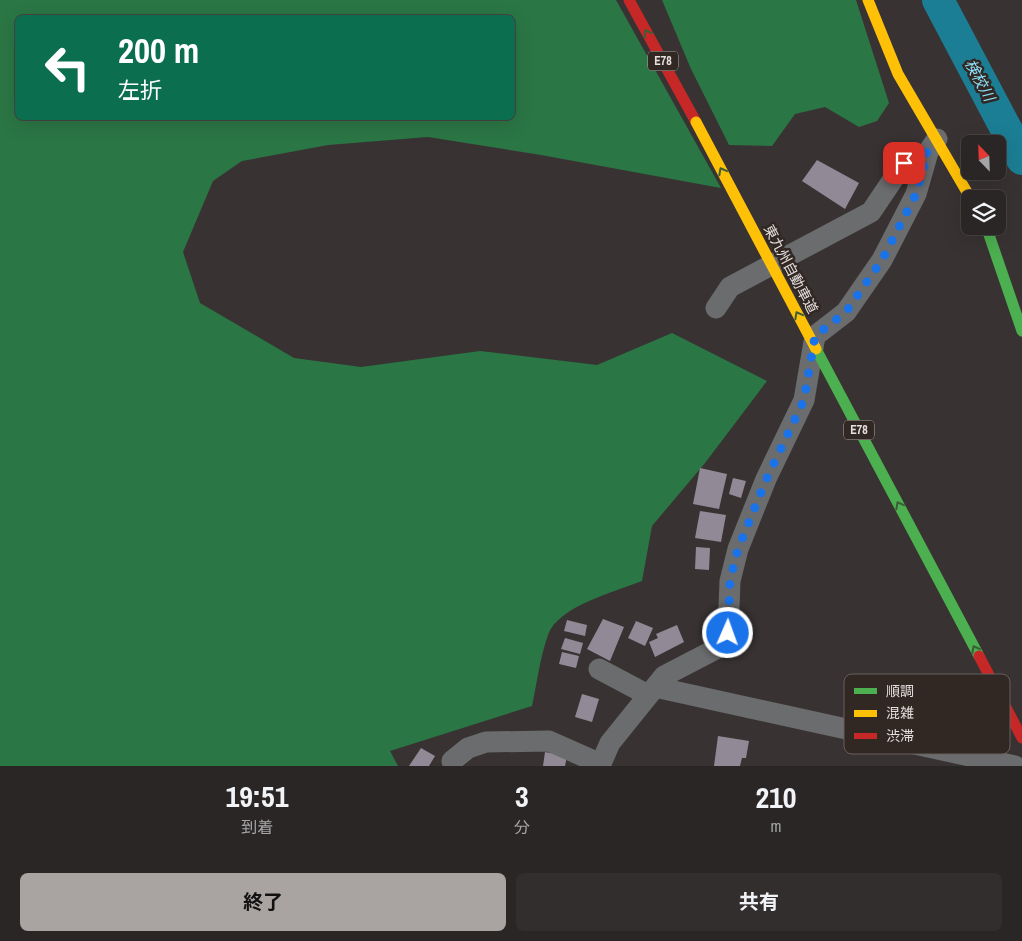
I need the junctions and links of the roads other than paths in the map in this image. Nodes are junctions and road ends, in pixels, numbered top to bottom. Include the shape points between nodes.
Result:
1 (630, 0) edge
2 (876, 2) edge
3 (932, 146) junction
4 (964, 190) edge
5 (989, 235) edge
6 (778, 249) dead end
7 (788, 267) dead end
8 (716, 308) dead end
9 (816, 319) dead end
10 (1022, 331) edge
11 (830, 346) dead end
12 (599, 669) dead end
13 (988, 674) edge
14 (652, 691) junction
15 (1010, 715) edge
16 (844, 728) edge
17 (1022, 738) edge
18 (963, 754) edge
19 (452, 761) dead end
20 (601, 765) edge
21 (1015, 766) edge

13 -> 1 main road, 東九州自動車道 / E78, bridge
2 - 3 main road via 898,74
3 - 4 main road
3 - 8 street via 904,163 871,212 730,287
3 - 14 street via 916,194 882,260 846,312 815,336 804,400 738,549 730,580 728,633 716,649 664,676
5 - 10 main road
6 - 7 main road, 東九州自動車道
9 - 11 main road, 東九州自動車道
12 - 14 street
14 - 16 street
14 - 20 street via 610,743
17 -> 15 main road, 東九州自動車道 / E78, bridge
18 - 21 street
19 - 20 street via 468,748 486,742 549,741

